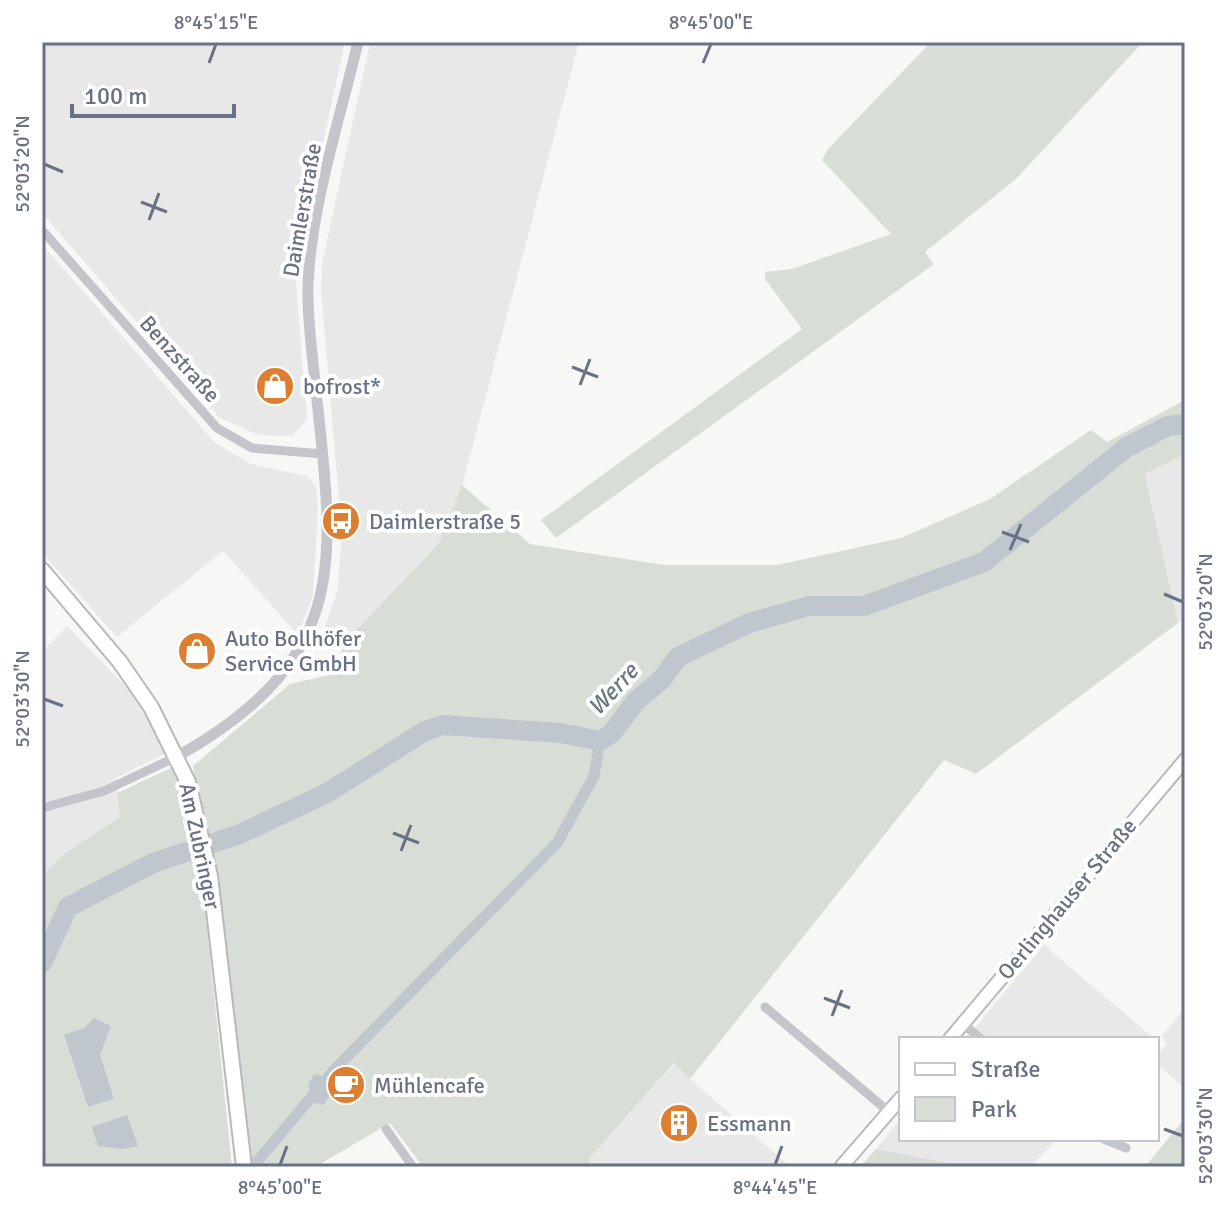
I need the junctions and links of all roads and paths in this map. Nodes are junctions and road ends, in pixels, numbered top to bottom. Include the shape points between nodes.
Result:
1 (358, 42) edge
2 (42, 230) edge
3 (323, 454) junction
4 (42, 570) edge
5 (178, 756) junction
6 (1185, 760) edge
7 (42, 808) edge
8 (765, 1007) dead end
9 (963, 1024) junction
10 (952, 1037) edge
11 (979, 1037) edge
12 (899, 1100) edge
13 (889, 1112) junction
14 (386, 1129) dead end
15 (1109, 1141) edge
16 (1126, 1148) dead end
17 (244, 1167) edge
18 (413, 1167) edge
19 (841, 1167) edge

1 - 3 street, Daimlerstraße via 309,268
2 - 3 street, Benzstraße via 217,428 252,448
3 - 5 street, Daimlerstraße via 327,568 301,648 269,688
4 - 5 main road, Am Zubringer via 120,662
5 - 7 street via 104,791
5 - 17 main road, Am Zubringer via 210,876
6 - 9 main road, Oerlinghauser Straße
8 - 13 street
9 - 10 main road, Oerlinghauser Straße
9 - 11 street
12 - 13 main road
13 - 19 main road
14 - 18 street
15 - 16 street

